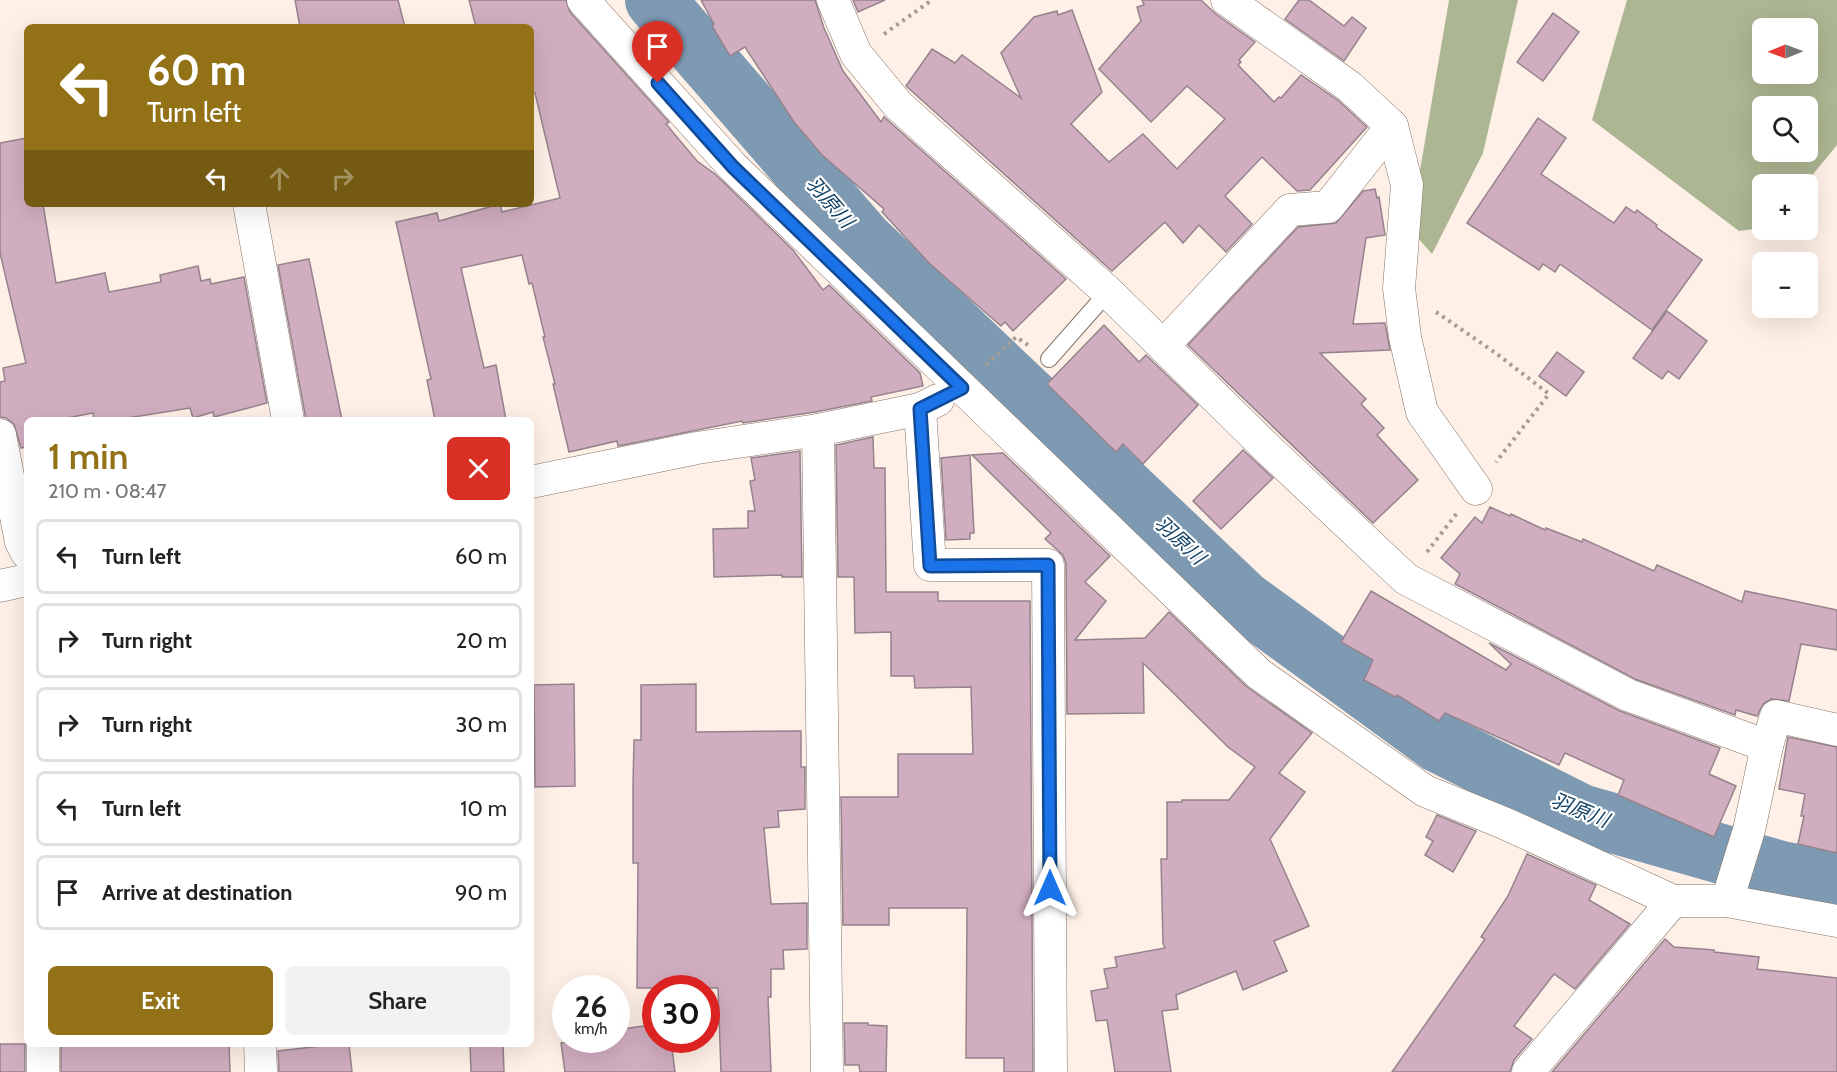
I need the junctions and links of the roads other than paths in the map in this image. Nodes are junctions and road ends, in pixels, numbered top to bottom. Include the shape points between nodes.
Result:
1 (583, 0) edge
2 (833, 0) edge
3 (1227, 0) edge
4 (1392, 126) junction
5 (250, 209) dead end
6 (1108, 292) junction
7 (1163, 346) junction
8 (1049, 359) dead end
9 (962, 388) junction
10 (920, 409) junction
11 (287, 417) edge
12 (818, 430) junction
13 (0, 435) edge
14 (534, 481) edge
15 (1476, 489) dead end
16 (24, 548) edge
17 (24, 581) edge
18 (0, 586) edge
19 (1837, 730) edge
20 (1767, 746) junction
21 (1673, 901) junction
22 (1726, 901) junction
23 (1837, 921) edge
24 (43, 1047) edge
25 (260, 1047) edge
26 (44, 1072) edge
27 (261, 1072) edge
28 (827, 1072) edge
29 (1052, 1072) edge
30 (1528, 1072) edge

1 - 9 street via 733,167
2 - 6 street via 856,54 898,105
3 - 4 street via 1350,87
4 - 7 street via 1328,207 1290,210
4 - 15 street via 1407,185 1399,288 1405,337 1422,412
5 - 11 street
6 - 7 street
6 - 8 lane
7 - 20 street via 1406,579 1628,694
9 - 10 street
9 - 21 street via 1259,674 1425,791
10 - 12 street
10 - 29 street via 930,566 1048,565
12 - 14 street via 697,448
12 - 28 street
13 - 16 street
17 - 18 street
19 - 20 street via 1776,716
20 - 22 street via 1749,830
21 - 22 street
21 - 30 street
22 - 23 street
24 - 26 street
25 - 27 street

